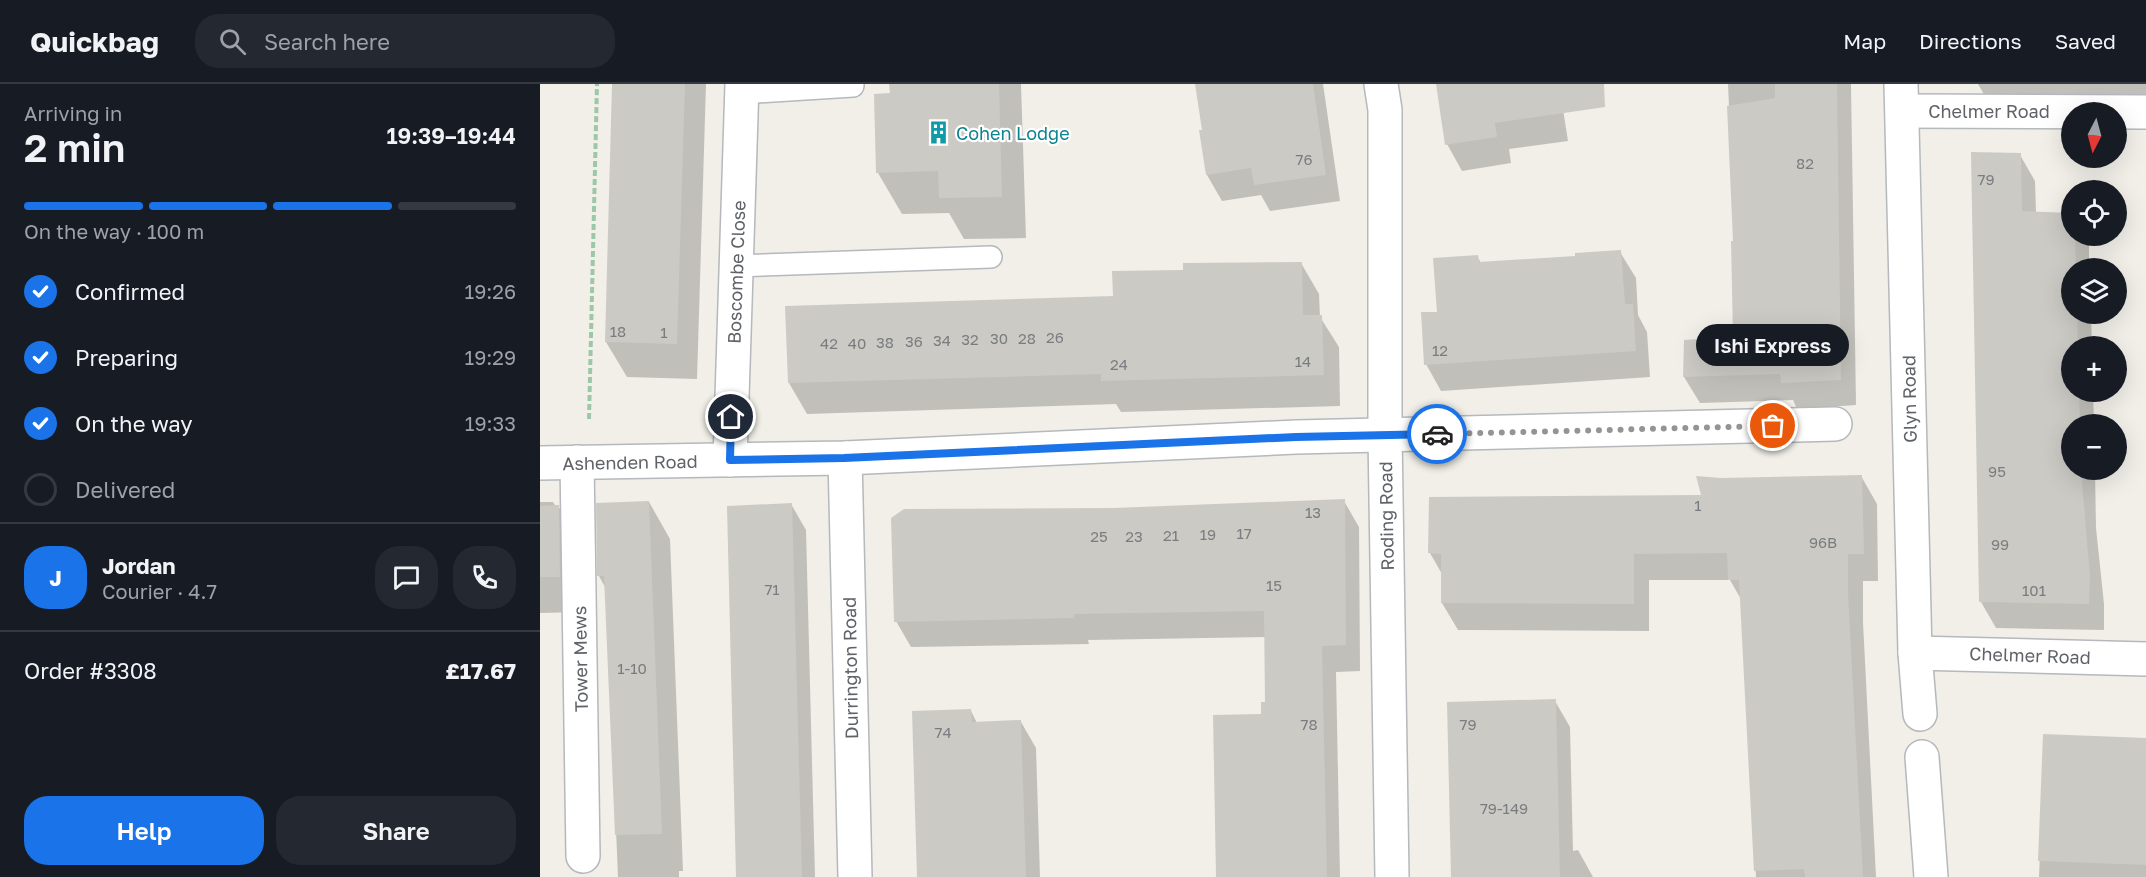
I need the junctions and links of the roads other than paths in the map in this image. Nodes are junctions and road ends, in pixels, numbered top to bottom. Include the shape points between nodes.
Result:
1 (1381, 84) edge
2 (853, 86) dead end
3 (742, 88) edge
4 (1902, 97) edge
5 (2146, 112) edge
6 (991, 257) dead end
7 (735, 266) junction
8 (1835, 424) dead end
9 (1385, 435) junction
10 (844, 458) junction
11 (730, 460) junction
12 (582, 462) junction
13 (540, 463) edge
14 (1915, 653) junction
15 (2146, 659) edge
16 (1920, 714) dead end
17 (1922, 757) dead end
18 (583, 856) dead end
19 (855, 877) edge
20 (1392, 877) edge
21 (1931, 877) edge

1 - 9 street, Roding Road via 1385,110
2 - 3 lane
3 - 7 street, Boscombe Close
4 - 5 street, Chelmer Road
4 - 14 street, Glyn Road
6 - 7 lane
7 - 11 street, Boscombe Close
8 - 9 street, Ashenden Road
9 - 10 street, Ashenden Road
9 - 20 street, Roding Road
10 - 11 street, Ashenden Road
10 - 19 street, Durrington Road
11 - 12 street, Ashenden Road
12 - 13 street, Ashenden Road
12 - 18 street, Tower Mews
14 - 15 street, Chelmer Road
14 - 16 street, Glyn Road
17 - 21 street

